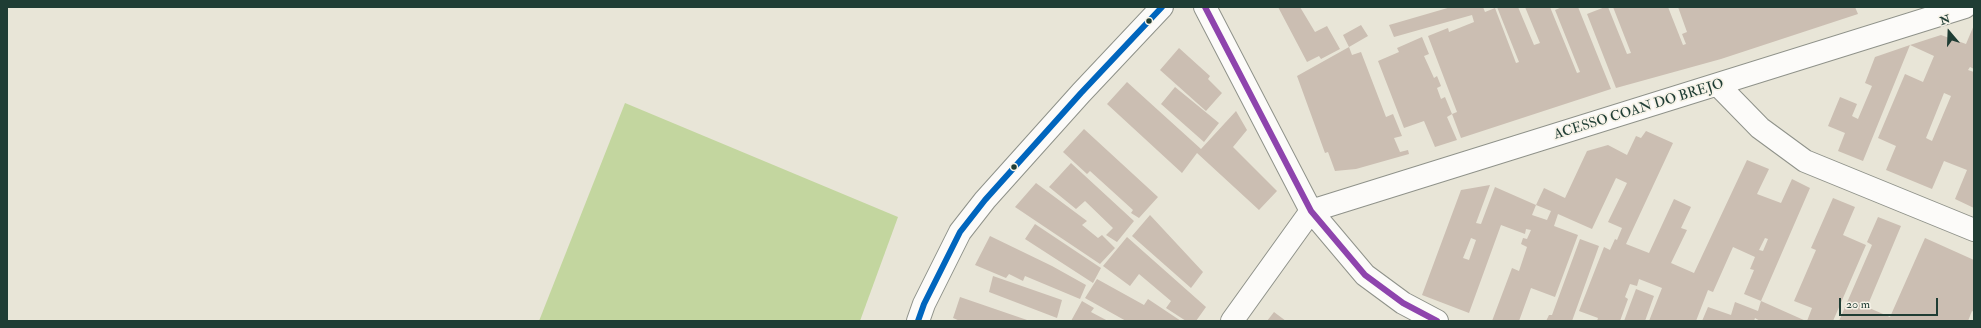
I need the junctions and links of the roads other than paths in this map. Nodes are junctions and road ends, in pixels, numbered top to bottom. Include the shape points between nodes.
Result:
1 (1162, 7) edge
2 (1205, 7) edge
3 (1965, 7) edge
4 (1719, 86) junction
5 (1311, 211) junction
6 (1974, 230) edge
7 (918, 321) edge
8 (1232, 321) edge
9 (1437, 321) edge

1 - 7 street via 1081,92 985,200 960,232
2 - 5 street
3 - 4 street, ACESSO COAN DO BREJO
4 - 5 street, ACESSO COAN DO BREJO
4 - 6 street via 1760,128 1805,161
5 - 8 street
5 - 9 street via 1365,275 1403,303

